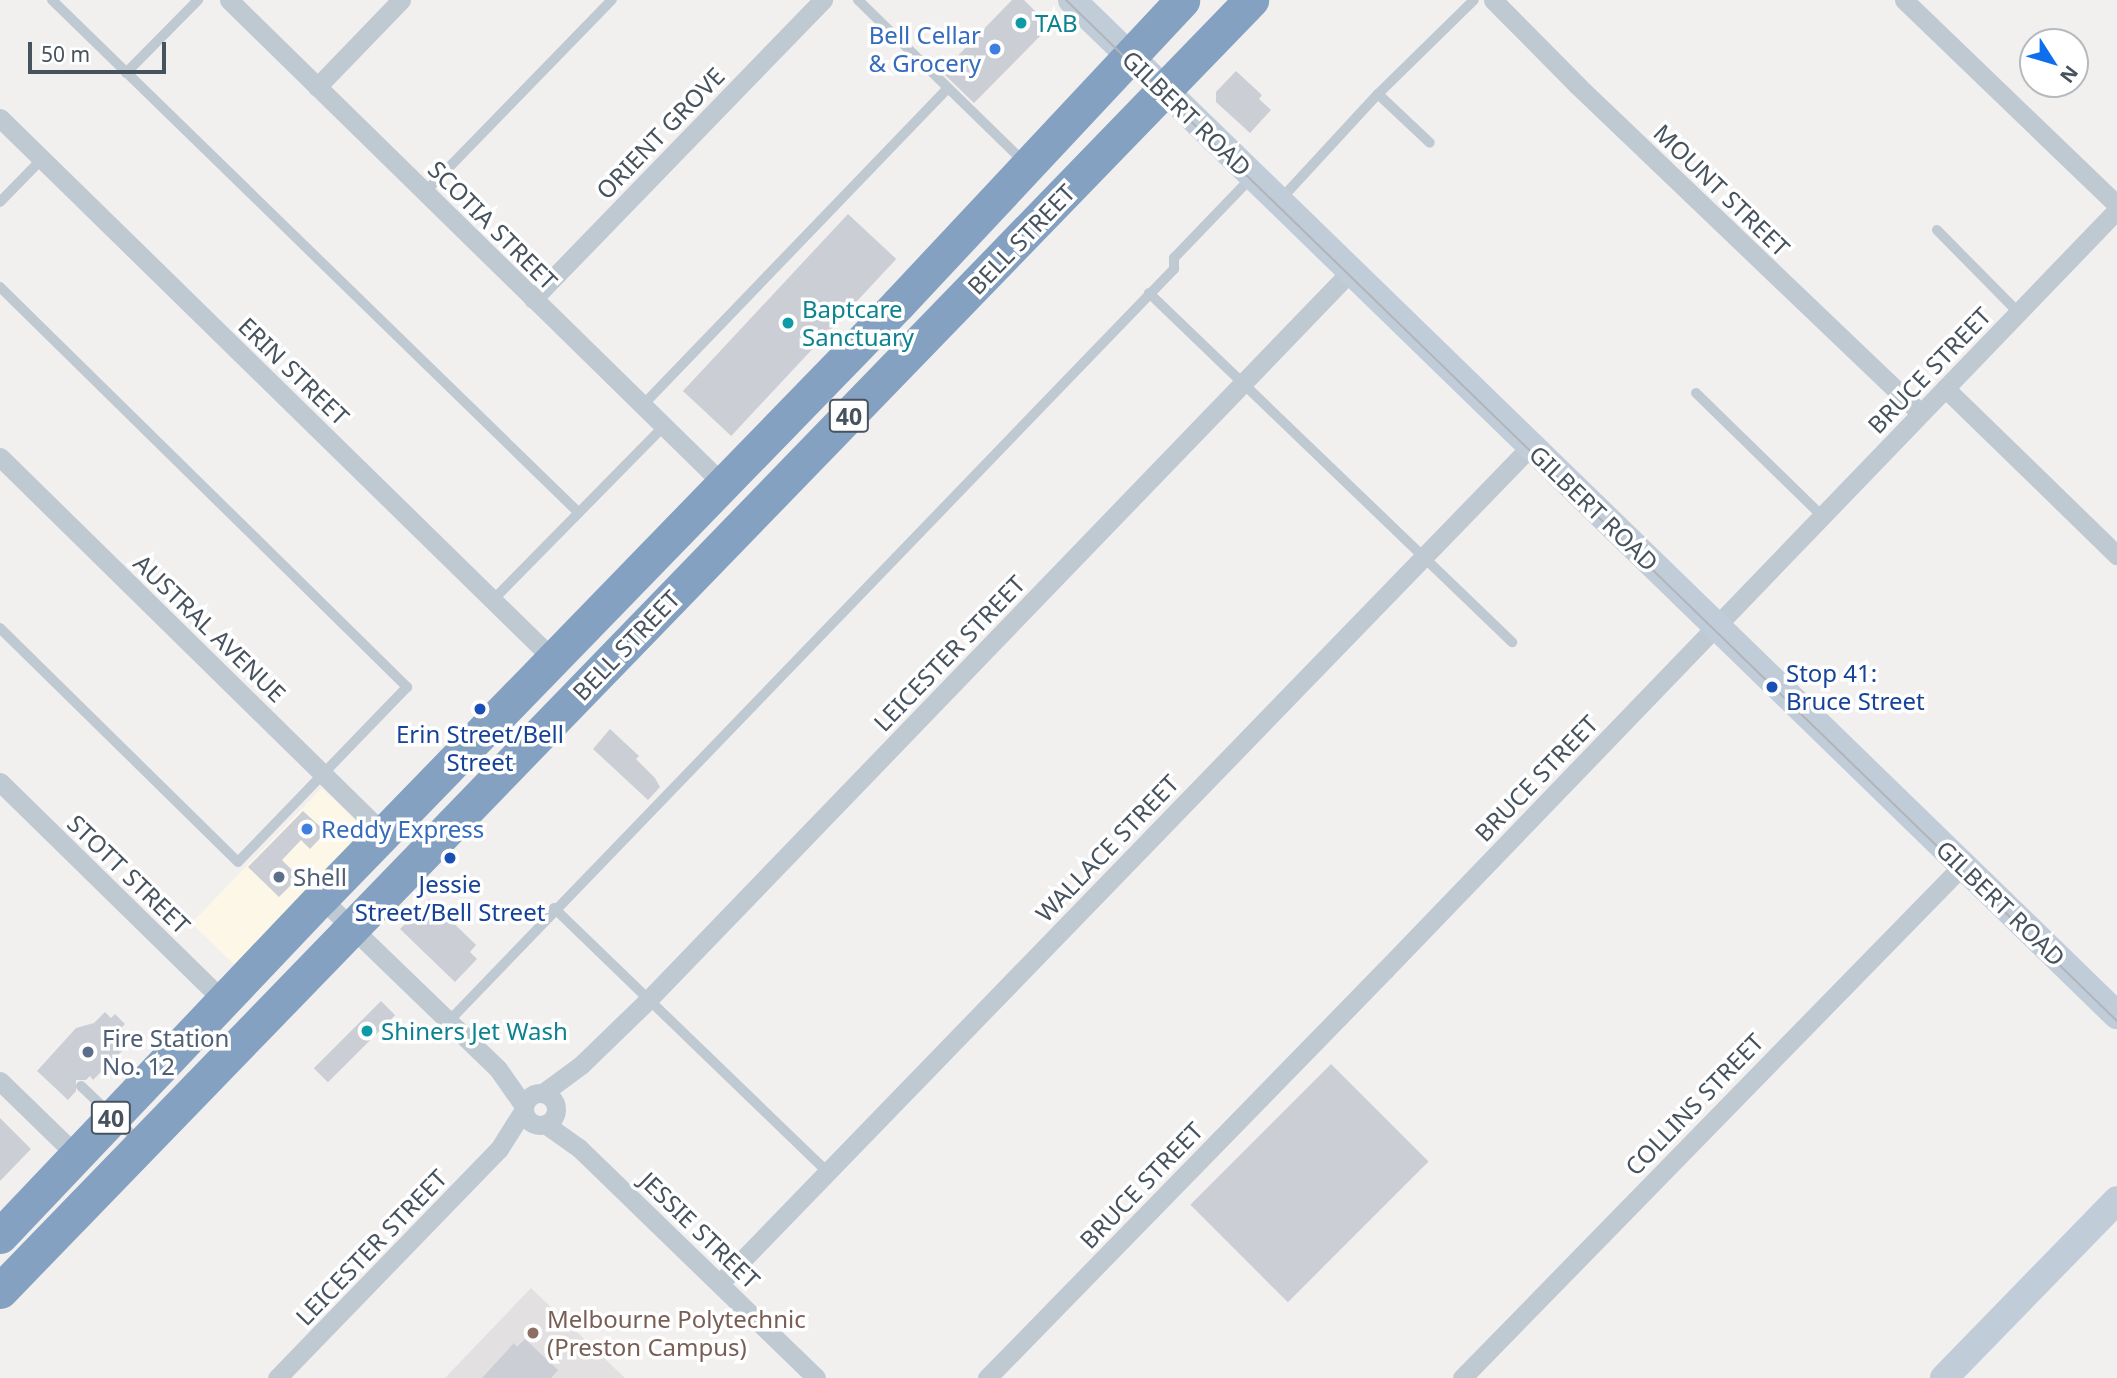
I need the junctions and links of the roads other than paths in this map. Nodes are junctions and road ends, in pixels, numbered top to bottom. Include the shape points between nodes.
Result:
1 (52, 0) edge
2 (198, 0) edge
3 (229, 0) edge
4 (401, 0) edge
5 (612, 0) edge
6 (823, 0) edge
7 (858, 0) edge
8 (1072, 0) edge
9 (1182, 0) edge
10 (1251, 0) edge
11 (1474, 0) edge
12 (1493, 0) edge
13 (1904, 0) edge
14 (1128, 55) junction
15 (126, 73) junction
16 (317, 87) junction
17 (948, 88) junction
18 (1165, 92) junction
19 (1378, 94) junction
20 (0, 118) edge
21 (1430, 143) dead end
22 (41, 159) junction
23 (1027, 164) junction
24 (1252, 177) junction
25 (425, 192) junction
26 (0, 202) edge
27 (1278, 202) junction
28 (2117, 208) edge
29 (1937, 230) dead end
30 (1350, 272) junction
31 (0, 288) edge
32 (1149, 293) junction
33 (533, 299) junction
34 (2018, 312) junction
35 (1244, 383) junction
36 (1945, 388) junction
37 (1696, 393) dead end
38 (642, 406) junction
39 (1920, 413) junction
40 (663, 427) junction
41 (1530, 447) junction
42 (0, 457) edge
43 (723, 484) junction
44 (579, 513) junction
45 (1823, 517) junction
46 (1425, 555) junction
47 (2117, 555) edge
48 (493, 600) junction
49 (1716, 626) junction
50 (0, 628) edge
51 (1513, 642) dead end
52 (554, 660) junction
53 (324, 774) junction
54 (0, 782) edge
55 (384, 834) junction
56 (1962, 865) junction
57 (321, 898) junction
58 (554, 908) junction
59 (351, 927) junction
60 (648, 1000) junction
61 (224, 1001) junction
62 (2117, 1015) edge
63 (449, 1021) junction
64 (2, 1086) edge
65 (81, 1086) dead end
66 (540, 1108) junction
67 (113, 1116) junction
68 (141, 1143) junction
69 (76, 1155) junction
70 (827, 1172) junction
71 (2117, 1200) edge
72 (0, 1236) edge
73 (720, 1283) junction
74 (0, 1291) edge
75 (277, 1378) edge
76 (817, 1378) edge
77 (987, 1378) edge
78 (1462, 1378) edge
79 (1944, 1378) edge

1 - 15 lane
2 - 15 lane
3 - 16 street, SCOTIA STREET
4 - 16 street
5 - 25 lane
6 - 33 street, ORIENT GROVE
7 - 17 lane
8 - 14 street, GILBERT ROAD
9 - 14 highway, BELL STREET / 40
10 - 18 highway, BELL STREET / 40
11 - 19 lane
12 - 39 street, MOUNT STREET
13 - 28 street
14 - 18 street, GILBERT ROAD
14 - 23 highway, BELL STREET / 40
15 - 44 lane
16 - 25 street, SCOTIA STREET
17 - 23 lane
17 - 38 lane
18 - 24 street, GILBERT ROAD
18 - 59 highway, BELL STREET / 40
19 - 21 lane
19 - 27 lane
20 - 22 street, ERIN STREET
22 - 26 lane
22 - 48 street, ERIN STREET
23 - 43 highway, BELL STREET / 40
24 - 27 street, GILBERT ROAD
24 - 32 lane via 1174,258 1174,269
25 - 33 street, SCOTIA STREET
27 - 30 street, GILBERT ROAD
28 - 34 street, BRUCE STREET
29 - 34 lane
30 - 35 street, LEICESTER STREET
30 - 41 street, GILBERT ROAD
31 - 53 lane via 407,687
32 - 35 lane
32 - 58 lane
33 - 38 street, SCOTIA STREET
34 - 36 street, BRUCE STREET
35 - 46 lane
35 - 60 street, LEICESTER STREET
36 - 39 street, BRUCE STREET
36 - 47 street
37 - 45 lane
38 - 40 street, SCOTIA STREET
39 - 45 street, BRUCE STREET
40 - 43 street, SCOTIA STREET
40 - 44 lane
41 - 46 street, WALLACE STREET
41 - 49 street, GILBERT ROAD
42 - 53 street, AUSTRAL AVENUE
43 - 52 highway, BELL STREET / 40
44 - 48 lane
45 - 49 street, BRUCE STREET
46 - 51 lane
46 - 70 street, WALLACE STREET
48 - 52 street, ERIN STREET
49 - 56 street, GILBERT ROAD
49 - 77 street, BRUCE STREET
50 - 53 lane via 238,862
52 - 55 highway, BELL STREET / 40
53 - 55 street, AUSTRAL AVENUE
54 - 61 street, STOTT STREET
55 - 57 highway, BELL STREET / 40
56 - 62 street, GILBERT ROAD
56 - 78 street, COLLINS STREET
57 - 59 street, JESSIE STREET
57 - 61 highway, BELL STREET / 40
58 - 60 lane
58 - 63 lane
59 - 63 street, JESSIE STREET
59 - 68 highway, BELL STREET / 40
60 - 66 street, LEICESTER STREET
60 - 70 lane
61 - 67 highway, BELL STREET / 40
63 - 66 street, JESSIE STREET
64 - 69 street
65 - 67 lane
66 - 73 street, JESSIE STREET
66 - 75 street, LEICESTER STREET
67 - 68 lane
67 - 69 highway, BELL STREET / 40
68 - 74 highway, BELL STREET / 40
69 - 72 highway, BELL STREET / 40
70 - 73 street, WALLACE STREET
71 - 79 street
73 - 76 street, JESSIE STREET

